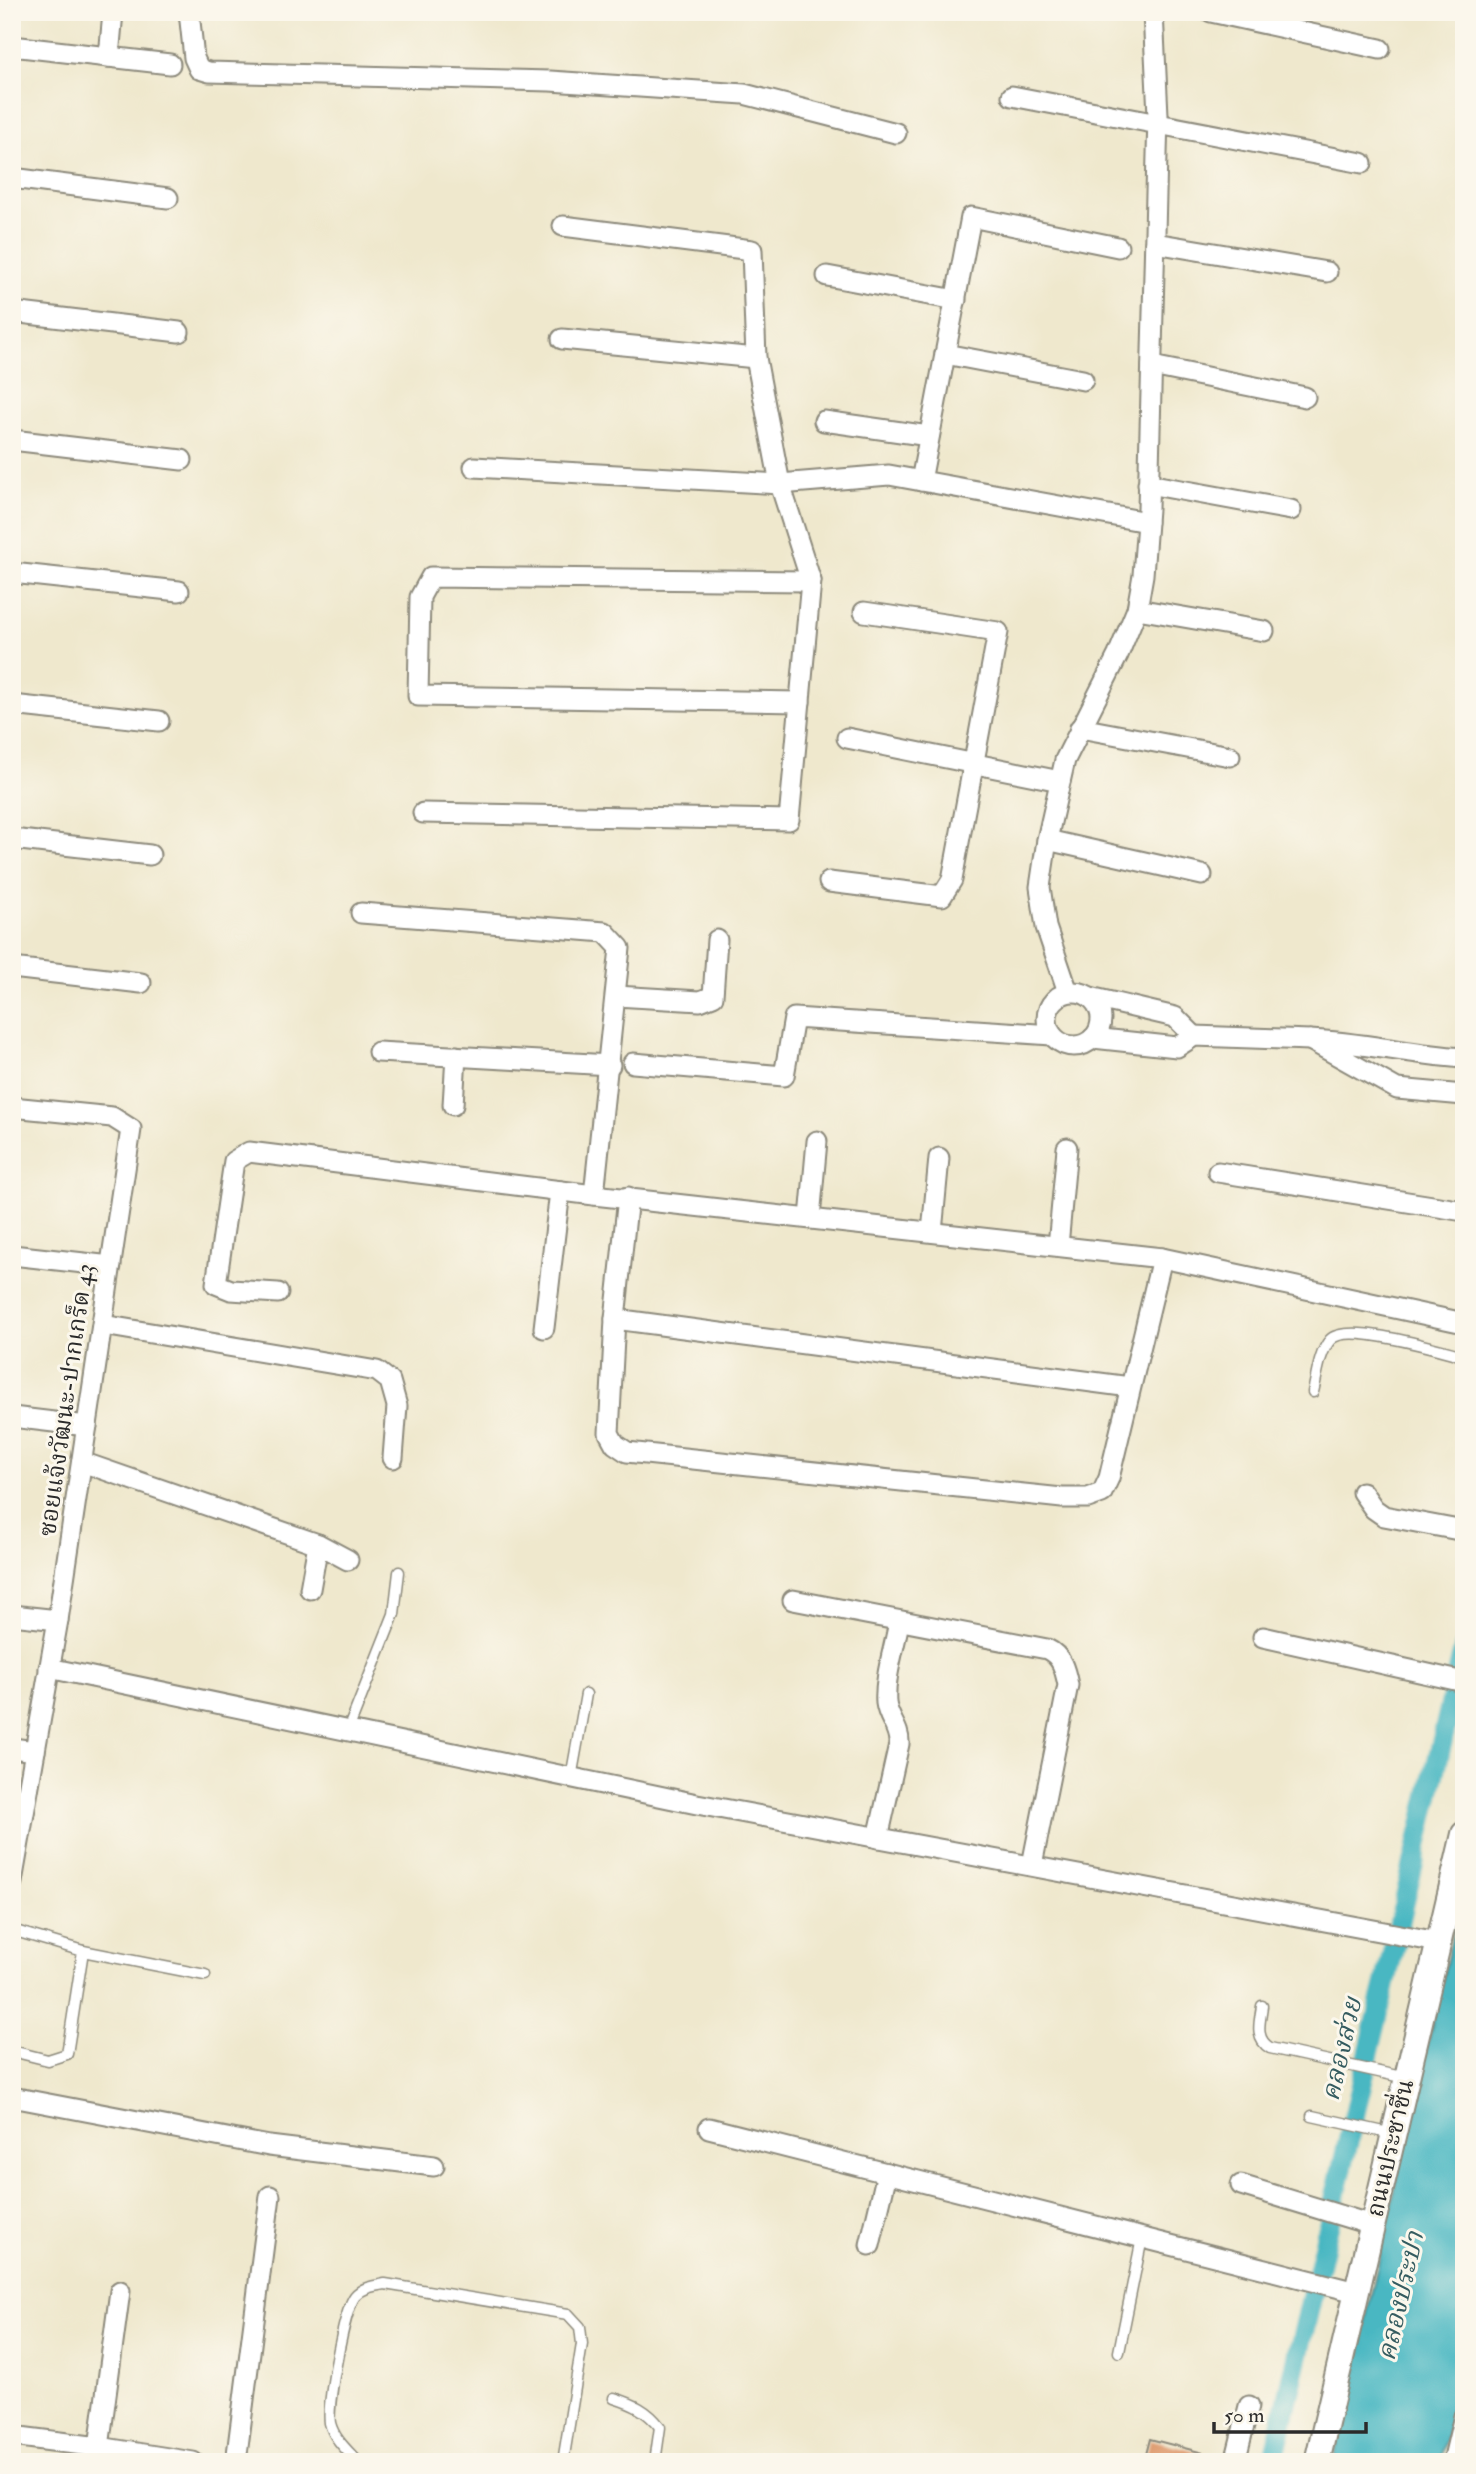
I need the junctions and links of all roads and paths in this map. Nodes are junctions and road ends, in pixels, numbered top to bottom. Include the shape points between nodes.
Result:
1 (113, 12) edge
2 (189, 12) edge
3 (1153, 12) edge
4 (1211, 12) edge
5 (12, 46) edge
6 (1380, 49) dead end
7 (108, 57) junction
8 (170, 64) dead end
9 (1012, 96) dead end
10 (1158, 124) junction
11 (896, 133) dead end
12 (1362, 163) dead end
13 (12, 178) edge
14 (168, 198) dead end
15 (563, 226) dead end
16 (1155, 243) junction
17 (1118, 247) dead end
18 (1327, 272) dead end
19 (827, 276) dead end
20 (956, 300) junction
21 (12, 312) edge
22 (179, 332) dead end
23 (562, 339) dead end
24 (946, 354) junction
25 (756, 358) junction
26 (1152, 366) junction
27 (1083, 380) dead end
28 (1305, 397) dead end
29 (824, 421) dead end
30 (929, 436) junction
31 (12, 440) edge
32 (182, 460) dead end
33 (474, 467) dead end
34 (921, 481) junction
35 (780, 484) junction
36 (1149, 484) junction
37 (1291, 510) dead end
38 (1147, 523) junction
39 (12, 573) edge
40 (811, 580) junction
41 (179, 591) dead end
42 (1137, 608) junction
43 (864, 612) dead end
44 (1264, 631) dead end
45 (800, 702) junction
46 (12, 705) edge
47 (159, 722) dead end
48 (1080, 728) junction
49 (847, 738) dead end
50 (1230, 756) dead end
51 (974, 763) junction
52 (1060, 780) junction
53 (423, 813) dead end
54 (12, 839) edge
55 (1047, 840) junction
56 (150, 855) dead end
57 (1202, 875) dead end
58 (829, 882) dead end
59 (361, 913) dead end
60 (717, 940) dead end
61 (12, 968) edge
62 (142, 983) dead end
63 (1068, 992) junction
64 (616, 996) junction
65 (1090, 997) junction
66 (1052, 1035) junction
67 (1194, 1036) junction
68 (1093, 1038) junction
69 (1310, 1040) junction
70 (378, 1052) dead end
71 (456, 1056) junction
72 (1464, 1058) edge
73 (633, 1063) dead end
74 (610, 1065) junction
75 (1464, 1095) edge
76 (453, 1105) dead end
77 (12, 1107) edge
78 (817, 1141) dead end
79 (1067, 1148) dead end
80 (939, 1158) dead end
81 (1218, 1172) dead end
82 (560, 1191) junction
83 (594, 1195) junction
84 (628, 1197) junction
85 (1464, 1211) edge
86 (810, 1218) junction
87 (932, 1232) junction
88 (1058, 1246) junction
89 (12, 1255) edge
90 (1162, 1258) junction
91 (111, 1266) junction
92 (278, 1293) dead end
93 (615, 1319) junction
94 (1464, 1323) edge
95 (103, 1325) junction
96 (544, 1328) dead end
97 (1464, 1356) edge
98 (1130, 1387) junction
99 (1313, 1392) dead end
100 (12, 1417) edge
101 (88, 1426) junction
102 (393, 1458) dead end
103 (82, 1462) junction
104 (1362, 1492) dead end
105 (1464, 1531) edge
106 (318, 1544) junction
107 (348, 1560) dead end
108 (399, 1572) dead end
109 (310, 1589) dead end
110 (793, 1601) dead end
111 (12, 1615) edge
112 (58, 1620) junction
113 (899, 1621) junction
114 (1263, 1637) dead end
115 (49, 1668) junction
116 (1454, 1679) edge
117 (586, 1694) dead end
118 (348, 1730) junction
119 (12, 1748) edge
120 (35, 1751) junction
121 (570, 1778) junction
122 (1464, 1833) edge
123 (878, 1838) junction
124 (1032, 1865) junction
125 (12, 1882) edge
126 (12, 1930) edge
127 (1428, 1939) junction
128 (83, 1951) junction
129 (205, 1975) dead end
130 (1262, 2006) dead end
131 (12, 2051) edge
132 (1397, 2075) junction
133 (12, 2097) edge
134 (1312, 2116) dead end
135 (709, 2128) dead end
136 (1393, 2134) junction
137 (434, 2166) dead end
138 (887, 2173) junction
139 (1241, 2185) dead end
140 (270, 2196) dead end
141 (1362, 2221) junction
142 (1142, 2238) junction
143 (870, 2245) dead end
144 (1346, 2289) junction
145 (120, 2291) dead end
146 (1119, 2352) dead end
147 (614, 2398) dead end
148 (1249, 2406) dead end
149 (1463, 2426) edge
150 (12, 2436) edge
151 (99, 2447) junction
152 (193, 2462) edge
153 (236, 2462) edge
154 (358, 2462) edge
155 (563, 2462) edge
156 (655, 2462) edge
157 (1234, 2462) edge
158 (1317, 2462) edge
159 (1453, 2462) edge

1 - 7 street
2 - 11 street via 194,58 199,69 209,72 550,81 744,94
3 - 10 street
4 - 6 street
5 - 7 street
7 - 8 street
9 - 10 street
10 - 12 street
10 - 16 street
13 - 14 street
15 - 25 street via 752,250
16 - 18 street
16 - 26 street
17 - 20 street via 971,217
19 - 20 street
20 - 24 street
21 - 22 street
23 - 25 street
24 - 27 street
24 - 30 street
25 - 35 street
26 - 28 street
26 - 36 street
29 - 30 street
30 - 34 street
31 - 32 street
33 - 35 street
34 - 35 street via 889,475
34 - 38 street
35 - 40 street
36 - 37 street
36 - 38 street
38 - 42 street
39 - 41 street
40 - 45 street
40 - 45 street via 431,577 420,597 418,695
42 - 44 street
42 - 48 street
43 - 51 street via 998,632
45 - 53 street via 789,820
46 - 47 street
48 - 50 street
48 - 52 street
49 - 51 street
51 - 52 street
51 - 58 street via 952,880 942,896
52 - 55 street
54 - 56 street
55 - 57 street
55 - 63 street via 1040,887 1046,927
59 - 64 street via 606,932 620,948
60 - 64 street via 713,996 700,1001
61 - 62 street
63 - 65 street
63 - 66 street via 1049,1009
64 - 74 street
65 - 67 street via 1175,1017
65 - 68 street via 1100,1013 1099,1030
66 - 68 street via 1077,1046
66 - 73 street via 794,1018 784,1076
67 - 68 street via 1177,1047
67 - 69 street
69 - 72 street
69 - 75 street via 1397,1089
70 - 71 street
71 - 74 street
71 - 76 street
74 - 83 street
77 - 91 street, ซอยแจ้งวัฒนะ-ปากเกร็ด 43 via 111,1117 131,1129
78 - 86 street
79 - 88 street
80 - 87 street
81 - 85 street
82 - 83 street
82 - 92 street via 249,1152 234,1161 216,1284 231,1290
82 - 96 street
83 - 84 street
84 - 86 street
84 - 93 street
86 - 87 street
87 - 88 street
88 - 90 street
89 - 91 street
90 - 94 street
90 - 98 street
91 - 95 street, ซอยแจ้งวัฒนะ-ปากเกร็ด 43
93 - 98 street
93 - 98 street via 609,1433 627,1452 1088,1498 1102,1493 1109,1478
95 - 101 street, ซอยแจ้งวัฒนะ-ปากเกร็ด 43
95 - 102 street via 377,1371 390,1381 397,1406
97 - 99 lane via 1372,1335 1342,1333 1331,1338 1323,1352
100 - 101 street
101 - 103 street, ซอยแจ้งวัฒนะ-ปากเกร็ด 43
103 - 106 street
103 - 112 street, ซอยแจ้งวัฒนะ-ปากเกร็ด 43
104 - 105 street via 1384,1516
106 - 107 street
106 - 109 street
108 - 118 lane via 394,1614
110 - 113 street
111 - 112 street
112 - 115 street, ซอยแจ้งวัฒนะ-ปากเกร็ด 43
113 - 123 street via 886,1693 899,1744
113 - 124 street via 1047,1649 1056,1653 1065,1668 1068,1685
114 - 116 street
115 - 118 street
115 - 120 street, ซอยแจ้งวัฒนะ-ปากเกร็ด 43
117 - 121 lane
118 - 121 street
119 - 120 street
120 - 125 street, ซอยแจ้งวัฒนะ-ปากเกร็ด 43
121 - 123 street
122 - 127 street, ถนนประชาชื่น
123 - 124 street
124 - 127 street
126 - 128 lane
127 - 132 street, ถนนประชาชื่น
128 - 129 lane
128 - 131 lane via 67,2054 48,2060
130 - 132 lane via 1258,2033 1270,2048
132 - 136 street, ถนนประชาชื่น
133 - 137 street via 269,2146
134 - 136 lane
135 - 138 street
136 - 141 street, ถนนประชาชื่น
138 - 142 street
138 - 143 street
139 - 141 street
140 - 153 street
141 - 144 street, ถนนประชาชื่น
142 - 144 street
142 - 146 lane
144 - 158 street, ถนนประชาชื่น
145 - 151 street
147 - 156 lane via 635,2404 660,2427
148 - 157 street
149 - 159 street
150 - 151 street
151 - 152 street
154 - 155 lane via 337,2440 329,2407 347,2314 355,2296 367,2287 385,2284 568,2314 580,2327 582,2344

